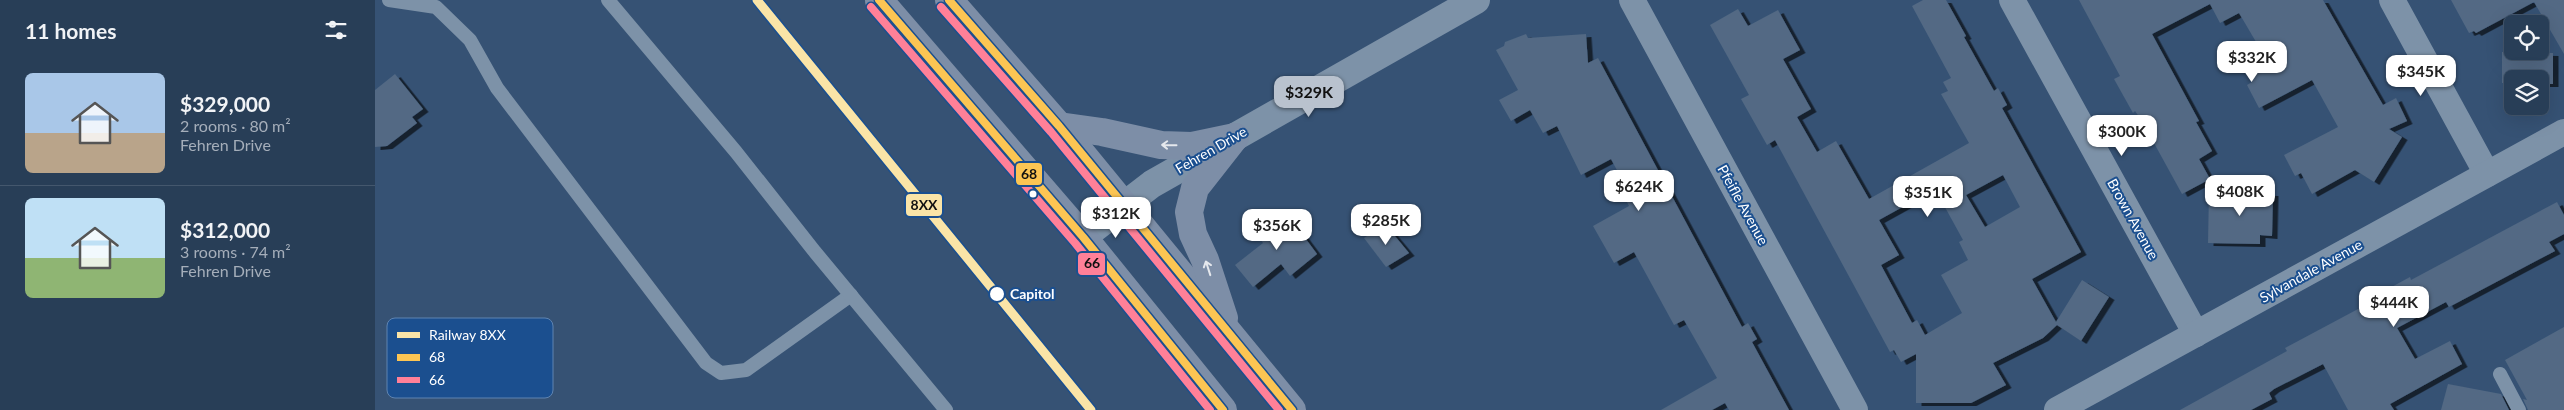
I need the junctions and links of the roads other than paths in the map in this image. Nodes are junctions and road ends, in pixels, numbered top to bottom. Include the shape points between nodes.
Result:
1 (389, 0) edge
2 (607, 0) edge
3 (879, 0) edge
4 (949, 0) edge
5 (1476, 0) edge
6 (1632, 0) edge
7 (2012, 0) edge
8 (2392, 0) edge
9 (1059, 126) junction
10 (2564, 132) edge
11 (1235, 137) junction
12 (2487, 174) junction
13 (1123, 206) junction
14 (1083, 237) junction
15 (851, 295) junction
16 (1228, 332) junction
17 (2196, 334) junction
18 (2500, 374) dead end
19 (946, 410) edge
20 (1223, 410) edge
21 (1292, 410) edge
22 (1855, 410) edge
23 (2057, 410) edge
24 (2519, 410) edge

1 - 15 lane via 436,7 470,40 497,88 706,363 721,373 746,370
2 - 15 lane via 736,152
3 - 14 main road
4 - 9 main road
5 - 11 street, Fehren Drive
6 - 22 street, Pfeifle Avenue
7 - 17 street, Brown Avenue
8 - 12 street
11 -> 9 main road via 1192,146 1161,145
9 - 13 main road
10 - 12 street, Sylvandale Avenue
11 - 13 street, Fehren Drive via 1152,184
16 -> 11 main road via 1205,260 1193,234 1189,212 1195,188
12 - 17 street, Sylvandale Avenue
13 - 14 street, Fehren Drive
13 - 16 main road
14 - 20 main road
15 - 19 lane
16 - 21 main road
17 - 23 street, Sylvandale Avenue
18 - 24 lane

